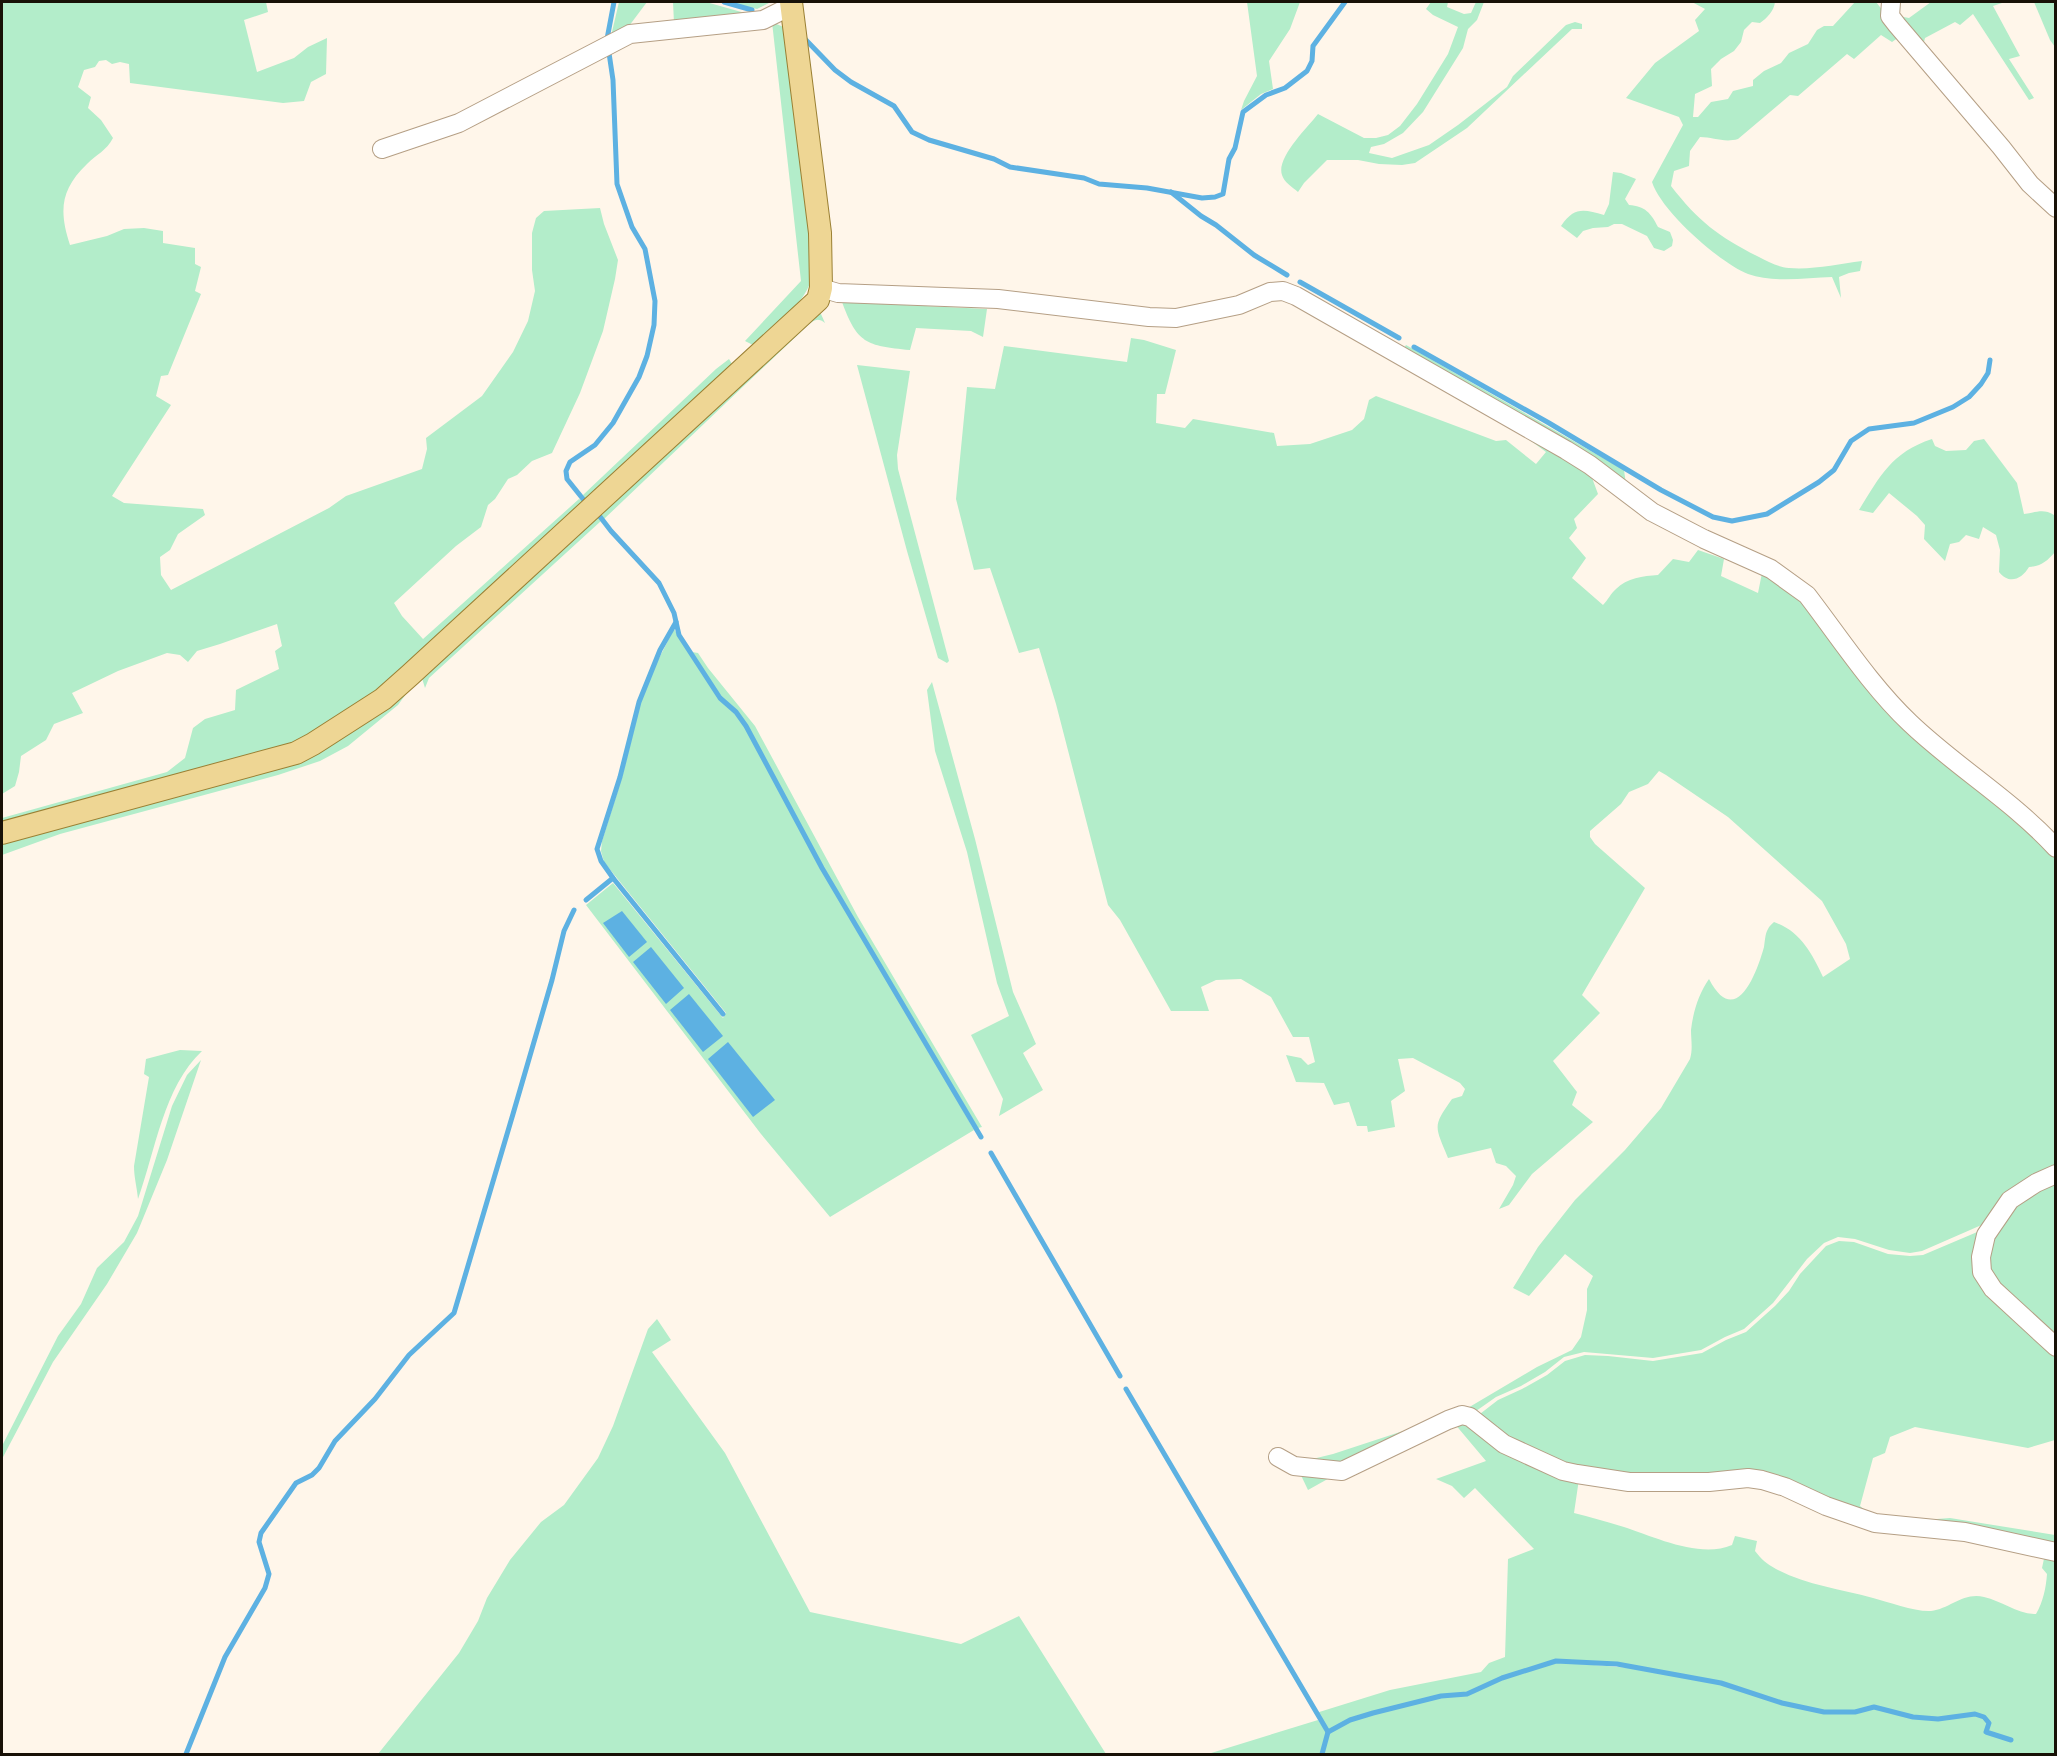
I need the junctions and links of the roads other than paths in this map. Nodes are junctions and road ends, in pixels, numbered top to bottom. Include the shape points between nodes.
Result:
1 (1891, 2) edge
2 (791, 4) edge
3 (382, 150) dead end
4 (2055, 208) edge
5 (821, 288) junction
6 (2, 833) edge
7 (2055, 848) edge
8 (2055, 1174) edge
9 (2055, 1347) edge
10 (1278, 1457) dead end
11 (2055, 1552) edge

1 - 4 street via 1890,16 1897,25 2030,184
2 - 3 street via 763,20 630,34 459,123
2 - 5 main road via 820,233
5 - 6 main road via 818,300 788,328 383,699 354,719 296,753
5 - 7 street via 838,293 998,299 1176,318 1239,305 1270,292 1296,296 1566,450 1652,512 1792,582 1807,595 1908,722 1976,776
8 - 9 street via 2010,1200 1986,1235 1981,1257 1982,1272 1993,1289
10 - 11 street via 1294,1466 1342,1471 1462,1415 1503,1444 1577,1474 1629,1482 1762,1480 1875,1523 1965,1532

